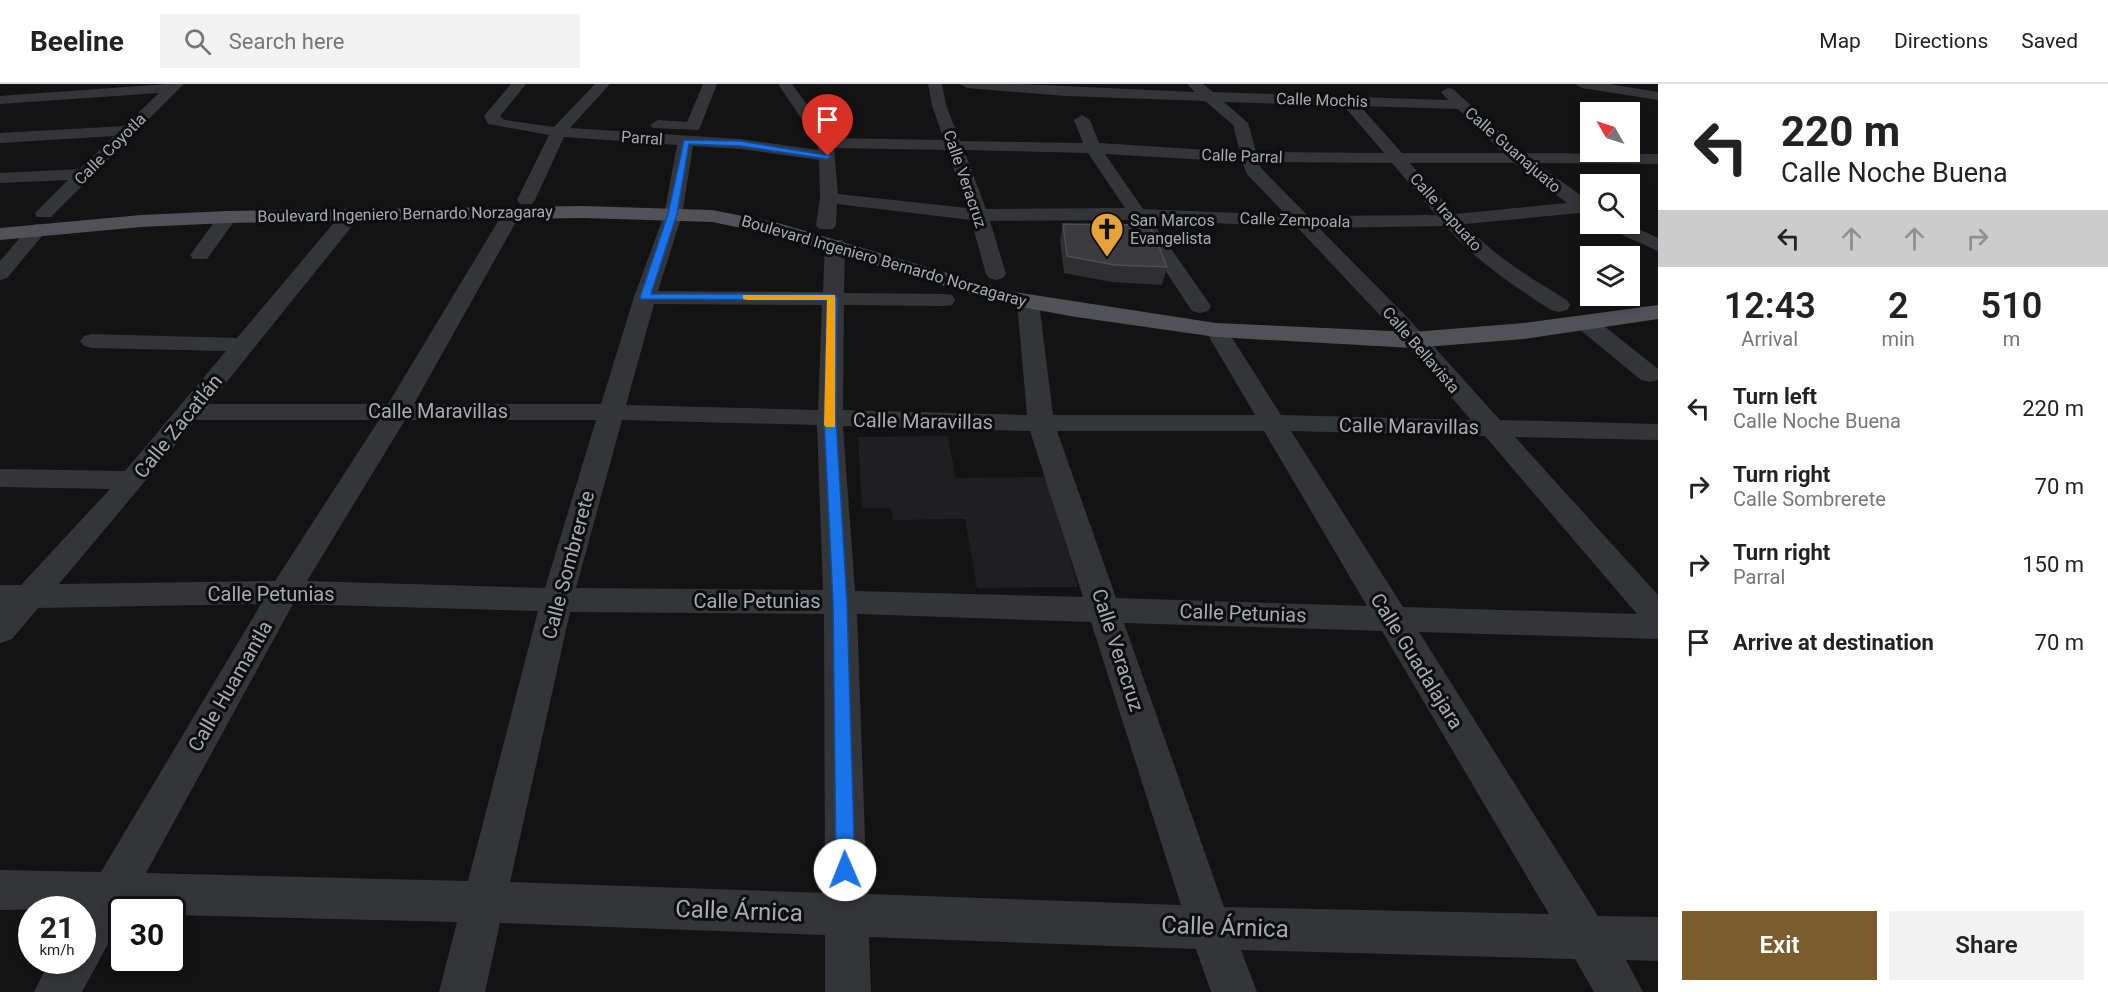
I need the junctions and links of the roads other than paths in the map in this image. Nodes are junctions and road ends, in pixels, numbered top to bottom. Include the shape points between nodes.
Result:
1 (519, 84) edge
2 (603, 84) edge
3 (710, 84) edge
4 (785, 84) edge
5 (935, 84) edge
6 (967, 84) edge
7 (1439, 84) edge
8 (1582, 84) edge
9 (174, 86) edge
10 (1027, 87) edge
11 (1202, 90) edge
12 (1658, 96) edge
13 (0, 100) edge
14 (1348, 101) junction
15 (1462, 105) junction
16 (1082, 120) dead end
17 (563, 126) junction
18 (127, 131) junction
19 (690, 134) junction
20 (0, 138) edge
21 (956, 146) junction
22 (1094, 148) junction
23 (827, 149) junction
24 (1248, 157) junction
25 (1398, 158) junction
26 (1518, 158) junction
27 (1658, 159) edge
28 (83, 174) junction
29 (0, 178) edge
30 (829, 198) junction
31 (1580, 204) edge
32 (519, 206) junction
33 (674, 208) junction
34 (1580, 209) edge
35 (1138, 214) junction
36 (979, 215) junction
37 (350, 216) junction
38 (228, 217) junction
39 (0, 218) edge
40 (1450, 220) junction
41 (1301, 221) junction
42 (40, 222) junction
43 (0, 234) edge
44 (1635, 234) edge
45 (831, 235) junction
46 (1658, 245) edge
47 (200, 255) dead end
48 (0, 274) edge
49 (996, 274) junction
50 (1658, 292) edge
51 (645, 297) junction
52 (832, 297) junction
53 (944, 300) dead end
54 (1028, 302) junction
55 (1559, 305) junction
56 (1658, 312) edge
57 (1208, 318) junction
58 (1586, 322) junction
59 (1406, 331) junction
60 (92, 342) dead end
61 (244, 345) junction
62 (1650, 375) dead end
63 (397, 411) junction
64 (189, 412) junction
65 (611, 412) junction
66 (830, 419) junction
67 (1041, 423) junction
68 (1271, 423) junction
69 (1490, 428) junction
70 (1658, 432) edge
71 (0, 478) edge
72 (133, 480) junction
73 (284, 592) junction
74 (14, 598) edge
75 (557, 600) junction
76 (840, 602) junction
77 (1104, 608) junction
78 (1658, 616) edge
79 (1389, 617) junction
80 (1658, 627) edge
81 (0, 630) edge
82 (0, 890) edge
83 (111, 894) junction
84 (485, 902) junction
85 (846, 915) junction
86 (96, 921) edge
87 (1210, 928) junction
88 (1586, 935) junction
89 (1658, 939) edge
90 (67, 974) edge
91 (57, 992) edge
92 (462, 992) edge
93 (848, 992) edge
94 (1234, 992) edge
95 (1620, 992) edge

1 - 17 street, Parral via 492,116 493,121
2 - 17 street, Calle Huamantla
3 - 19 street, Calle Sombrerete
4 - 23 street
5 - 21 street, Calle Veracruz
6 - 10 street, Calle Mochis
7 - 15 street, Calle Guanajuato
8 - 12 street
9 - 13 street
9 - 18 street, Calle Coyotla
10 - 11 street, Calle Mochis
11 - 14 street, Calle Mochis
11 - 24 street, Calle Bellavista via 1240,123
14 - 15 street, Calle Mochis
14 - 25 street, Calle Irapuato
15 - 26 street, Calle Guanajuato
16 - 22 street, Calle Guadalajara
17 - 19 street, Parral
17 - 32 street, Calle Huamantla
18 - 20 street
18 - 28 street, Calle Coyotla
19 - 23 street, Parral via 740,144
19 - 33 street, Calle Sombrerete
21 - 22 street, Calle Parral
21 - 23 street, Calle Parral
21 - 36 street, Calle Veracruz
22 - 24 street, Calle Parral
22 - 35 street, Calle Guadalajara
23 - 30 street
24 - 25 street, Calle Parral
24 - 41 street, Calle Bellavista via 1253,170
25 - 26 street, Calle Parral
25 - 40 street, Calle Irapuato
26 - 27 street, Calle Parral
26 - 31 street, Calle Guanajuato
28 - 29 street
28 - 42 street, Calle Coyotla
30 - 36 street, Calle Zempoala
30 - 45 street
32 - 33 main road, Boulevard Ingeniero Bernardo Norzagaray
32 - 37 main road, Boulevard Ingeniero Bernardo Norzagaray
32 - 42 main road, Boulevard Ingeniero Bernardo Norzagaray via 212,203
32 - 63 street, Calle Huamantla
33 - 45 main road, Boulevard Ingeniero Bernardo Norzagaray via 752,209
33 - 51 street, Calle Sombrerete
34 - 40 street, Calle Zempoala
35 - 36 street, Calle Zempoala
35 - 41 street, Calle Zempoala
35 - 57 street, Calle Guadalajara
36 - 49 street, Calle Veracruz
37 - 38 main road, Boulevard Ingeniero Bernardo Norzagaray
37 - 61 street, Calle Zacatlán
38 - 42 main road, Boulevard Ingeniero Bernardo Norzagaray
38 - 47 street
39 - 42 main road, Boulevard Ingeniero Bernardo Norzagaray
40 - 41 street, Calle Zempoala
40 - 55 street, Calle Irapuato via 1484,254
41 - 59 street, Calle Bellavista
42 - 43 main road, Boulevard Ingeniero Bernardo Norzagaray
42 - 48 street, Calle Coyotla
44 - 46 street
45 - 49 main road, Boulevard Ingeniero Bernardo Norzagaray
45 - 52 street
45 - 54 main road, Boulevard Ingeniero Bernardo Norzagaray via 964,286
49 - 57 main road, Boulevard Ingeniero Bernardo Norzagaray
50 - 55 main road, Boulevard Ingeniero Bernardo Norzagaray
51 - 52 street
51 - 65 street, Calle Sombrerete
52 - 53 street
52 - 66 street
54 - 57 main road, Boulevard Ingeniero Bernardo Norzagaray
54 - 67 street, Calle Veracruz
55 - 59 main road, Boulevard Ingeniero Bernardo Norzagaray
56 - 58 main road, Boulevard Ingeniero Bernardo Norzagaray
57 - 59 main road, Boulevard Ingeniero Bernardo Norzagaray via 1299,316
57 - 68 street, Calle Guadalajara
58 - 59 main road, Boulevard Ingeniero Bernardo Norzagaray via 1463,338
58 - 62 street
59 - 69 street, Calle Bellavista
60 - 61 street
61 - 64 street, Calle Zacatlán
63 - 64 street, Calle Maravillas
63 - 65 street, Calle Maravillas
63 - 73 street, Calle Huamantla
64 - 72 street, Calle Zacatlán
65 - 66 street, Calle Maravillas
65 - 75 street, Calle Sombrerete
66 - 67 street, Calle Maravillas
66 - 76 street
67 - 68 street, Calle Maravillas
67 - 77 street, Calle Veracruz
68 - 69 street, Calle Maravillas
68 - 79 street, Calle Guadalajara
69 - 70 street, Calle Maravillas
69 - 78 street, Calle Bellavista
71 - 72 street
72 - 74 street, Calle Zacatlán
73 - 74 street, Calle Petunias
73 - 75 street, Calle Petunias
73 - 83 street, Calle Huamantla
74 - 81 street, Calle Zacatlán
75 - 76 street, Calle Petunias
75 - 84 street, Calle Sombrerete
76 - 77 street, Calle Petunias
76 - 85 street
77 - 79 street, Calle Petunias
77 - 87 street, Calle Veracruz
79 - 80 street, Calle Petunias
79 - 88 street, Calle Guadalajara
82 - 83 street, Calle Árnica
83 - 84 street, Calle Árnica
83 - 86 street, Calle Huamantla
84 - 85 street, Calle Árnica
84 - 92 street, Calle Sombrerete
85 - 87 street, Calle Árnica
85 - 93 street
87 - 88 street, Calle Árnica
87 - 94 street, Calle Veracruz
88 - 89 street, Calle Árnica
88 - 95 street, Calle Guadalajara
90 - 91 street

